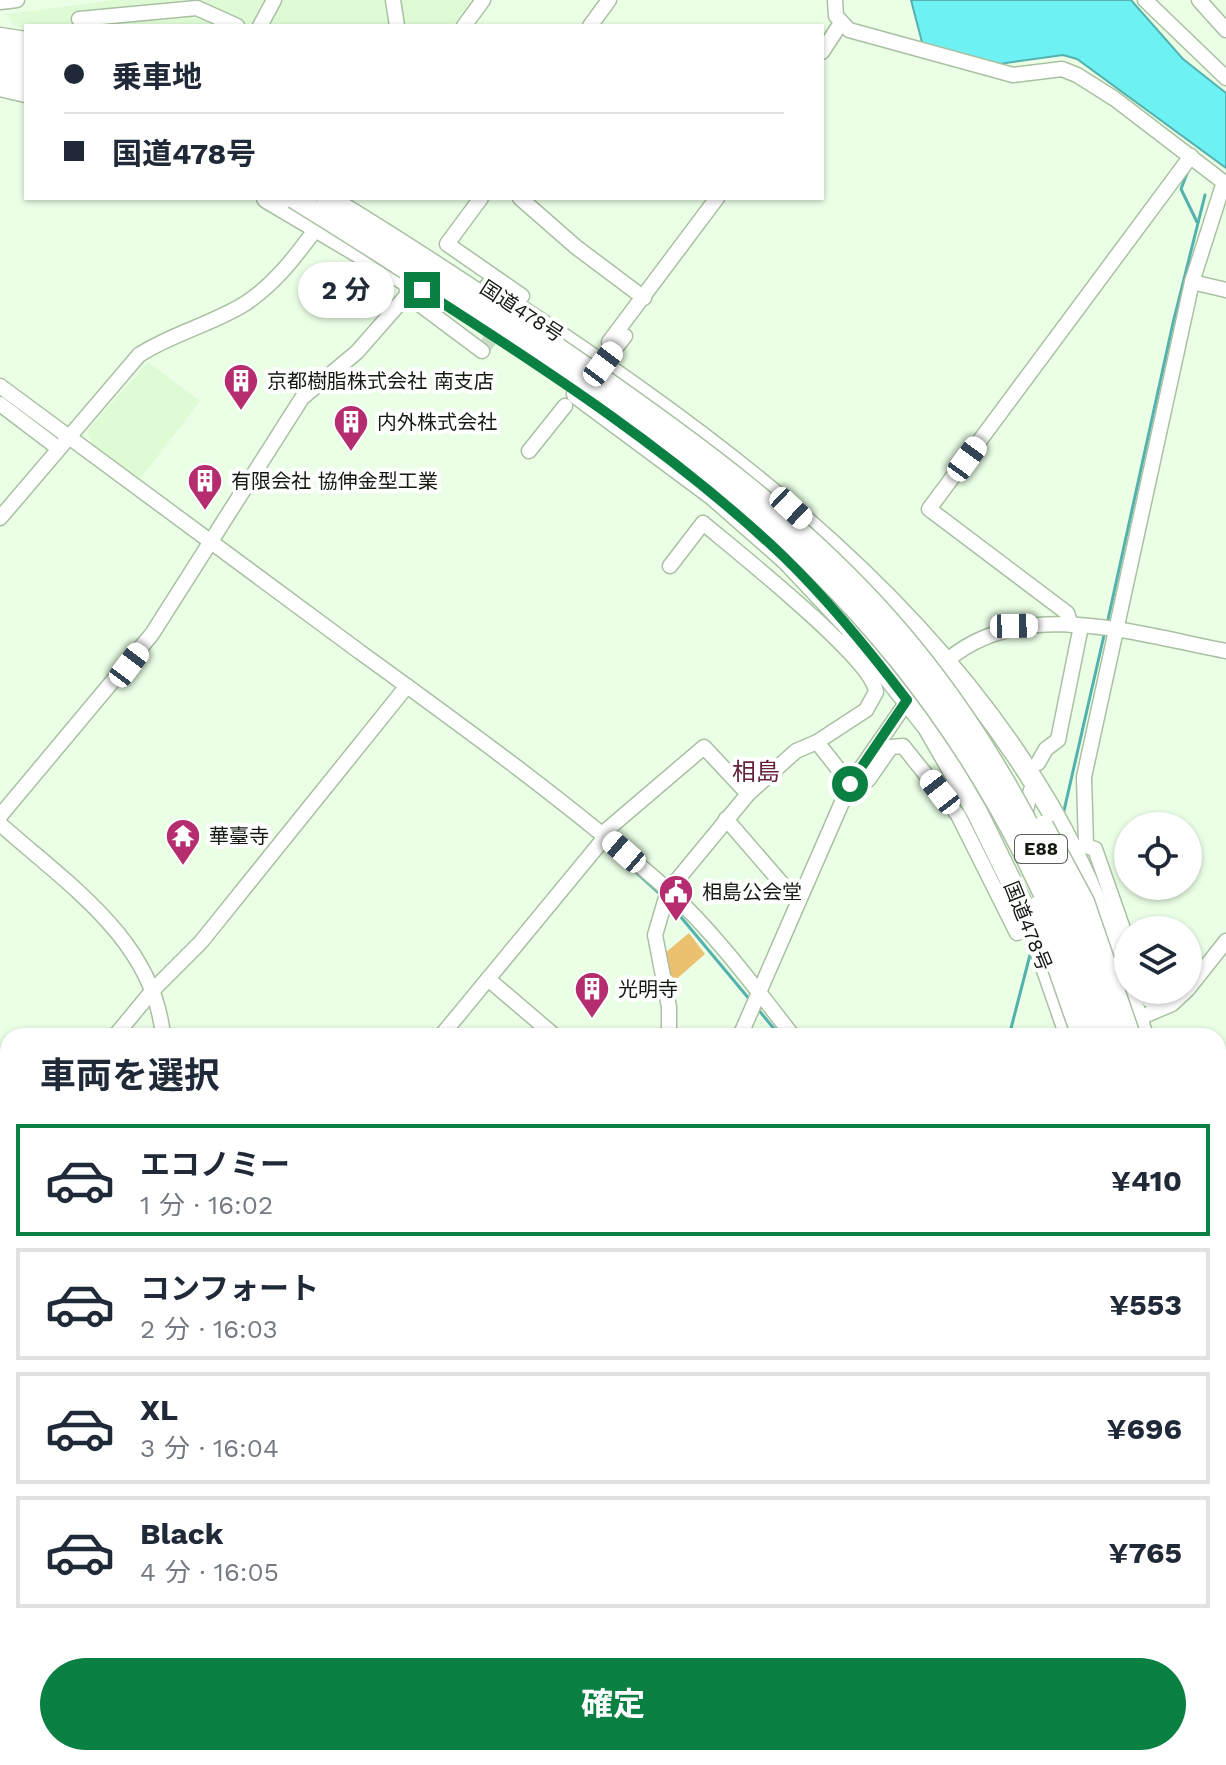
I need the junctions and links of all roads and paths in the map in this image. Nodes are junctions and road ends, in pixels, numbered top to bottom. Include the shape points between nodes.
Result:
1 (17, 0) edge
2 (274, 0) edge
3 (393, 0) edge
4 (483, 0) edge
5 (609, 0) edge
6 (835, 0) edge
7 (1145, 0) edge
8 (1199, 0) edge
9 (0, 2) edge
10 (79, 19) dead end
11 (841, 23) junction
12 (233, 24) edge
13 (261, 24) edge
14 (397, 24) edge
15 (465, 24) edge
16 (591, 24) edge
17 (1226, 30) edge
18 (0, 38) edge
19 (24, 42) edge
20 (824, 49) edge
21 (0, 54) edge
22 (24, 59) edge
23 (0, 71) edge
24 (24, 76) edge
25 (1226, 78) edge
26 (0, 86) edge
27 (24, 92) edge
28 (1191, 156) junction
29 (1225, 183) edge
30 (270, 200) edge
31 (297, 200) edge
32 (330, 200) edge
33 (337, 200) edge
34 (350, 200) edge
35 (480, 200) edge
36 (522, 200) edge
37 (716, 200) edge
38 (317, 227) junction
39 (1192, 282) junction
40 (406, 288) junction
41 (1226, 290) edge
42 (522, 296) dead end
43 (644, 298) junction
44 (609, 342) dead end
45 (482, 351) dead end
46 (603, 364) junction
47 (0, 386) edge
48 (0, 404) edge
49 (565, 406) dead end
50 (63, 442) junction
51 (529, 451) dead end
52 (0, 518) edge
53 (211, 543) junction
54 (670, 566) dead end
55 (1079, 625) junction
56 (1117, 630) junction
57 (1226, 651) edge
58 (940, 670) junction
59 (407, 686) junction
60 (907, 700) junction
61 (817, 742) junction
62 (1038, 763) dead end
63 (850, 784) junction
64 (1031, 790) dead end
65 (748, 794) junction
66 (1001, 809) junction
67 (0, 816) edge
68 (726, 819) junction
69 (0, 824) edge
70 (604, 835) junction
71 (1012, 869) dead end
72 (668, 891) junction
73 (797, 901) junction
74 (1120, 916) edge
75 (1017, 933) dead end
76 (1226, 941) edge
77 (1114, 952) edge
78 (1202, 956) edge
79 (1202, 971) edge
80 (488, 979) junction
81 (153, 990) junction
82 (759, 992) junction
83 (1131, 1004) edge
84 (1172, 1004) edge
85 (122, 1028) edge
86 (161, 1028) edge
87 (450, 1028) edge
88 (546, 1028) edge
89 (669, 1028) edge
90 (743, 1028) edge
91 (787, 1028) edge
92 (1067, 1028) edge
93 (1079, 1028) edge
94 (1097, 1028) edge
95 (1113, 1028) edge
96 (1136, 1028) edge
97 (1137, 1028) edge
98 (1140, 1028) edge

1 - 9 street
2 - 13 street
3 - 14 street
4 - 15 street
5 - 16 street
6 - 11 street
7 - 25 street
8 - 17 street
10 - 12 street via 197,8
11 - 20 street
11 - 28 street via 849,30 1013,75 1062,69
18 - 19 highway
21 - 22 highway
23 - 24 highway
26 - 27 highway
28 - 29 street
28 - 55 street via 929,509
29 - 39 street
30 - 38 highway, 国道478号
31 - 66 highway, E88, bridge via 583,387 776,531 901,661
32 - 58 highway, E88, bridge via 530,329 742,482 827,556
33 - 38 street
34 - 46 highway, 国道478号
35 - 42 street via 447,244
36 - 43 street
37 - 43 street
38 - 40 highway, 国道478号
38 - 50 street via 281,276 252,299 139,355
39 - 41 street
39 - 56 street
40 - 45 street
40 - 53 street via 357,352 302,398
40 - 60 highway, 国道478号 via 593,406 750,526 819,592
43 - 44 street
43 - 46 street via 645,309
46 - 58 highway, 国道478号 via 791,508
47 - 50 street
48 - 50 street
49 - 51 street
50 - 52 street
50 - 53 street
53 - 59 street
53 - 67 street via 129,665
54 - 61 street via 703,523 871,676 876,692 866,710
55 - 56 street
55 - 58 street via 1014,626
55 - 62 street via 1058,740
56 - 57 street
56 - 74 street via 1084,777 1086,846 1095,849 1104,866
58 - 60 street
58 - 77 highway, 国道478号 via 983,706 1045,799 1082,869
58 - 95 highway, E88, bridge via 1037,839 1074,919
58 - 96 highway, bridge via 1067,866
59 - 70 street
59 - 81 street via 201,942
60 - 63 street
60 - 92 highway, 国道478号 via 977,812 1029,918
61 - 63 street
61 - 65 street via 796,751
63 - 73 street
63 - 75 street via 868,780 891,747 903,746 958,815
64 - 71 street
65 - 68 street
65 - 70 street via 704,747
66 - 93 highway, bridge via 1008,842 1033,895
66 - 94 highway, E88, bridge via 1058,925
68 - 72 street
68 - 73 street
69 - 81 street via 107,919
70 - 72 street
70 - 80 street
72 - 82 street
72 - 89 street via 655,935
73 - 82 street
76 - 78 street via 1216,939
76 - 79 street
80 - 87 street
80 - 88 street
81 - 85 street
81 - 86 street
82 - 90 street
82 - 91 street
83 - 97 highway, 国道478号
84 - 98 street

